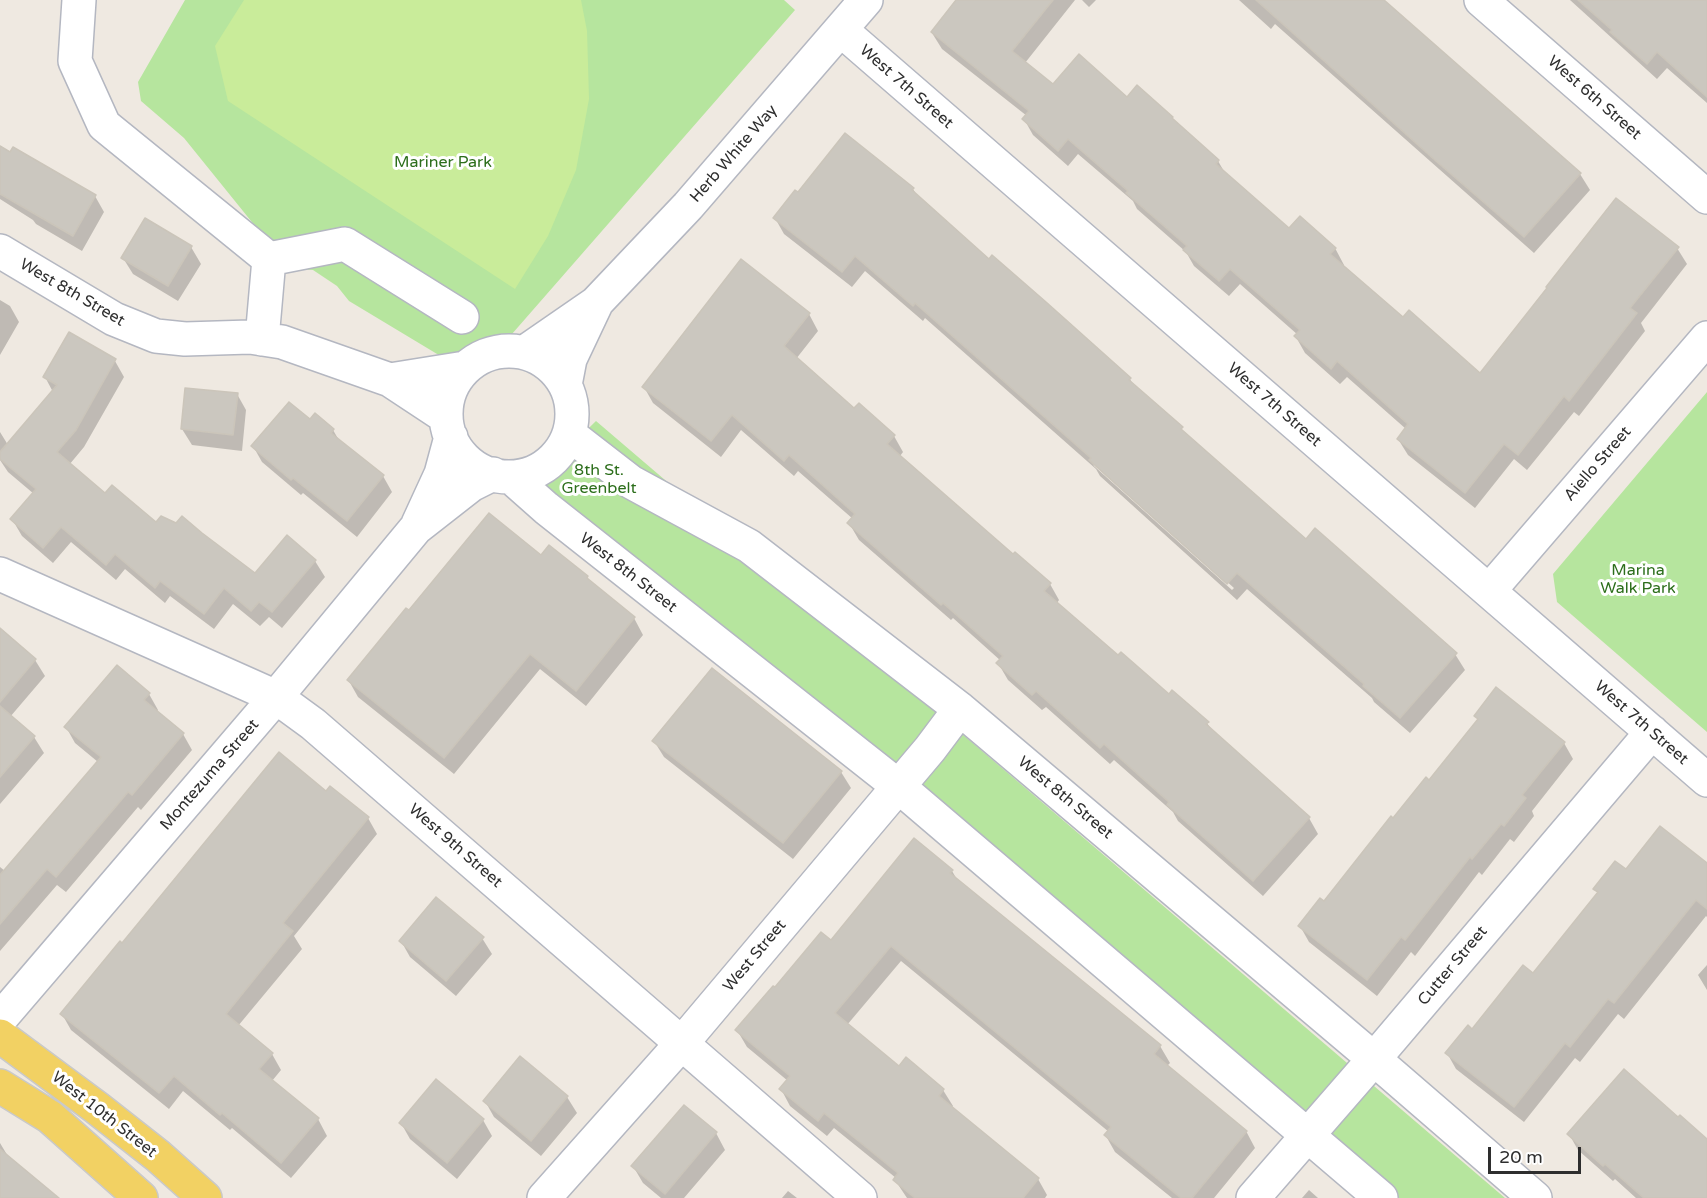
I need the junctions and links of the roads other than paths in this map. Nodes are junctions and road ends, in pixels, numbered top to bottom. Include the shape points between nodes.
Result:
1 (79, 0) edge
2 (866, 0) edge
3 (1481, 0) edge
4 (841, 30) junction
5 (1707, 197) edge
6 (0, 251) edge
7 (269, 259) junction
8 (596, 303) junction
9 (462, 317) dead end
10 (1707, 338) edge
11 (262, 339) junction
12 (525, 352) junction
13 (465, 368) junction
14 (390, 380) junction
15 (565, 385) junction
16 (448, 427) junction
17 (569, 435) junction
18 (502, 476) junction
19 (417, 528) junction
20 (0, 574) edge
21 (1489, 591) junction
22 (276, 697) junction
23 (960, 709) junction
24 (1653, 732) junction
25 (1707, 780) edge
26 (898, 786) junction
27 (0, 1019) edge
28 (0, 1036) edge
29 (682, 1042) junction
30 (1374, 1059) junction
31 (0, 1086) edge
32 (1307, 1135) junction
33 (141, 1198) edge
34 (205, 1198) edge
35 (544, 1198) edge
36 (860, 1198) edge
37 (1253, 1198) edge
38 (1381, 1198) edge
39 (1534, 1198) edge

1 - 7 street via 75,61 104,125
2 - 4 street, Herb White Way
3 - 5 street, West 6th Street
4 - 8 street, Herb White Way via 688,206
4 - 21 street, West 7th Street
6 - 11 street, West 8th Street via 114,319 156,336
7 - 9 street via 345,244
7 - 11 street
8 - 12 street, Herb White Way
8 - 15 street, Herb White Way via 570,359
10 - 21 street, Aiello Street
11 - 14 street, West 8th Street via 282,342
12 - 13 street via 503,351 483,356
12 - 15 street via 544,361
13 - 14 street, West 8th Street
13 - 16 street via 452,385 446,406
14 - 16 street, West 8th Street
15 - 17 street via 573,414
16 - 18 street via 455,447 468,462 486,473
16 - 19 street, Montezuma Street via 441,474
17 - 18 street via 560,452 545,466 526,475
17 - 23 street, West 8th Street via 631,482 749,546
18 - 19 street, Montezuma Street via 471,485
18 - 26 street, West 8th Street
19 - 22 street, Montezuma Street
20 - 22 street, West 9th Street
21 - 24 street, West 7th Street
22 - 27 street, Montezuma Street
22 - 29 street, West 9th Street via 313,724
23 - 26 street, West Street
23 - 30 street, West 8th Street
24 - 25 street, West 7th Street
24 - 30 street, Cutter Street
26 - 29 street, West Street
26 - 32 street, West 8th Street
28 - 34 main road, West 10th Street via 158,1156
29 - 35 street, West Street
29 - 36 street, West 9th Street
30 - 32 street, Cutter Street
30 - 39 street, West 8th Street
31 - 33 main road via 50,1117
32 - 37 street, Cutter Street
32 - 38 street, West 8th Street

